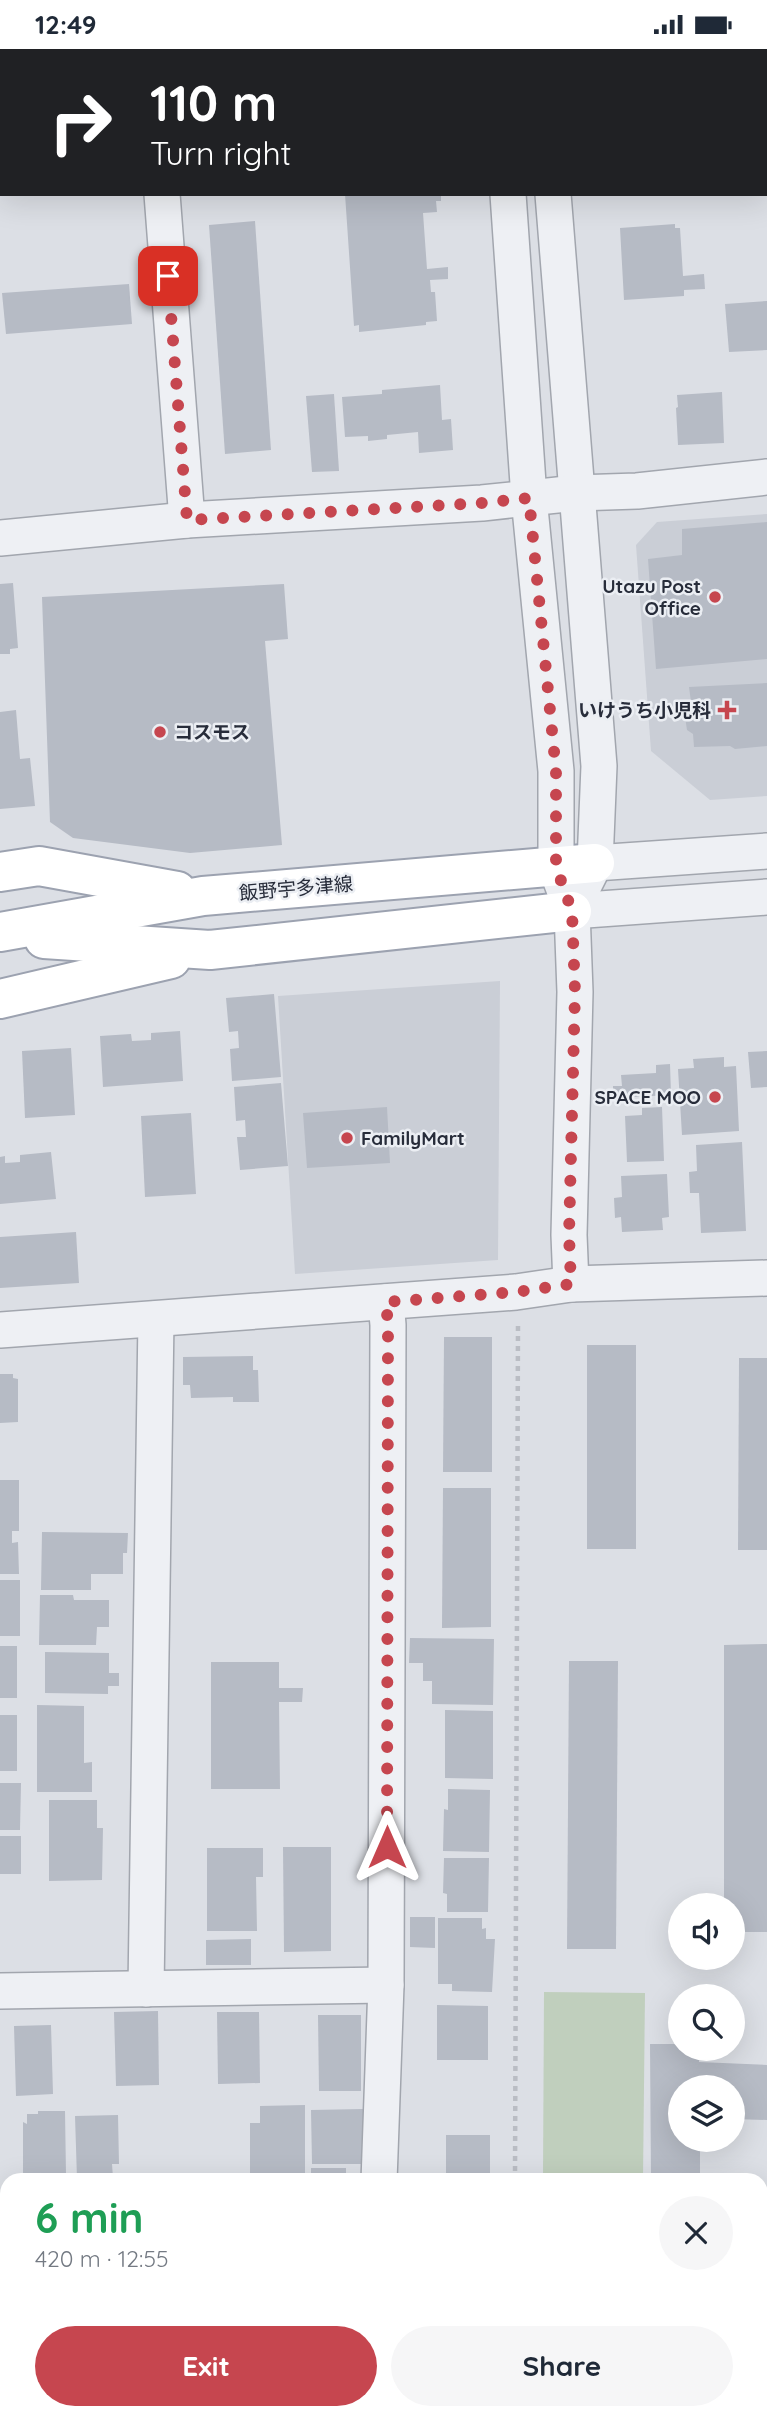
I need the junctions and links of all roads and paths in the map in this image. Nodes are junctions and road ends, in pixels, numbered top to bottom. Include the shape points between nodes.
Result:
1 (162, 196) edge
2 (508, 196) edge
3 (553, 196) edge
4 (767, 477) edge
5 (576, 493) junction
6 (529, 498) junction
7 (187, 520) junction
8 (0, 538) edge
9 (767, 851) edge
10 (595, 863) junction
11 (556, 867) junction
12 (0, 871) edge
13 (204, 896) junction
14 (767, 897) edge
15 (572, 911) junction
16 (0, 934) edge
17 (210, 950) junction
18 (0, 999) edge
19 (767, 1277) edge
20 (571, 1284) junction
21 (386, 1302) junction
22 (156, 1318) junction
23 (0, 1330) edge
24 (518, 1331) dead end
25 (386, 1985) junction
26 (146, 1989) junction
27 (0, 1991) edge
28 (379, 2173) edge
29 (515, 2173) edge

1 - 7 street
2 - 6 street
3 - 5 street
4 - 5 street
5 - 6 street
5 - 10 street via 599,766
6 - 7 street
6 - 11 street via 556,771
7 - 8 street
9 - 10 street
10 - 11 main road, 飯野宇多津線
10 - 15 street
11 - 13 main road, 飯野宇多津線
11 - 15 street
12 - 13 main road via 39,866
13 - 16 main road, 飯野宇多津線
14 - 15 street
15 - 17 main road, 飯野宇多津線
15 - 20 street
16 - 17 main road, 飯野宇多津線
17 - 18 main road
19 - 20 street
20 - 21 street
21 - 22 street
21 - 25 street
22 - 23 street
22 - 26 street
24 - 29 path
25 - 26 street
25 - 28 street
26 - 27 street

